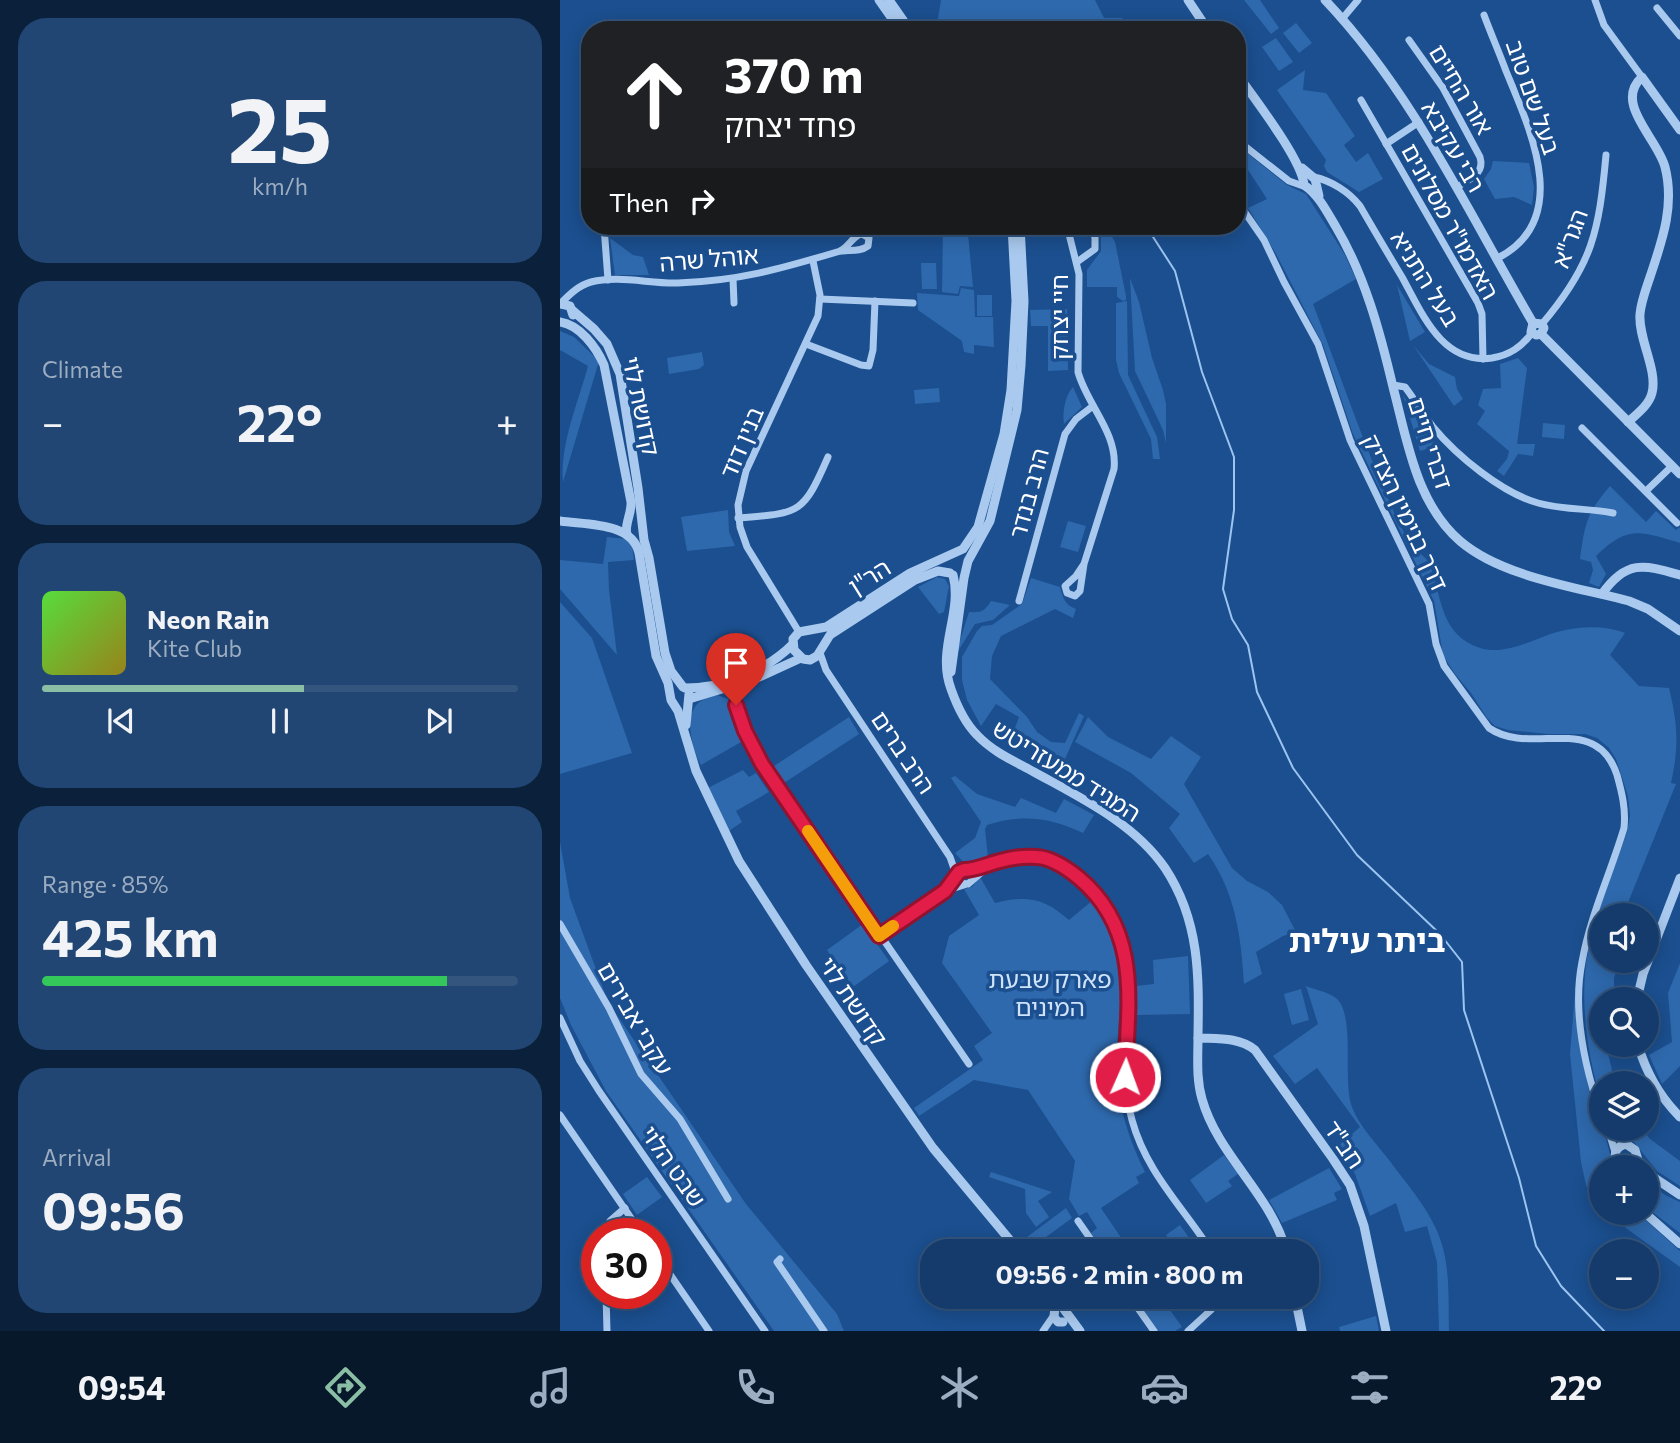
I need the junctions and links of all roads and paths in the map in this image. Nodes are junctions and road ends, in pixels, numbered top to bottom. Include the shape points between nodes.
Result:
1 (879, 0) edge
2 (889, 0) edge
3 (1188, 0) edge
4 (1325, 0) edge
5 (1359, 0) edge
6 (1595, 0) edge
7 (1657, 8) dead end
8 (1484, 15) dead end
9 (1342, 19) junction
10 (894, 21) edge
11 (904, 21) edge
12 (1202, 21) edge
13 (1680, 36) edge
14 (1409, 40) dead end
15 (1642, 77) junction
16 (1246, 87) edge
17 (1361, 100) dead end
18 (1419, 122) junction
19 (1680, 130) edge
20 (1387, 144) junction
21 (1246, 147) edge
22 (1606, 155) dead end
23 (1310, 182) junction
24 (1457, 187) junction
25 (1246, 214) edge
26 (605, 235) edge
27 (1012, 235) edge
28 (1020, 235) edge
29 (1070, 235) edge
30 (1094, 235) edge
31 (840, 251) dead end
32 (1496, 259) junction
33 (813, 261) junction
34 (1077, 262) junction
35 (733, 279) junction
36 (608, 280) junction
37 (579, 288) junction
38 (820, 299) junction
39 (875, 301) junction
40 (734, 303) dead end
41 (913, 303) dead end
42 (560, 304) edge
43 (572, 309) junction
44 (562, 323) edge
45 (1537, 328) junction
46 (806, 344) junction
47 (1483, 359) junction
48 (1393, 385) junction
49 (1093, 406) junction
50 (1628, 422) junction
51 (1582, 428) dead end
52 (828, 457) dead end
53 (1672, 466) junction
54 (1680, 474) edge
55 (1646, 491) junction
56 (1613, 513) dead end
57 (738, 518) junction
58 (560, 521) edge
59 (1677, 523) dead end
60 (642, 528) junction
61 (628, 530) junction
62 (953, 554) junction
63 (967, 565) junction
64 (952, 574) junction
65 (1680, 575) edge
66 (1076, 582) dead end
67 (1602, 594) junction
68 (1019, 601) dead end
69 (812, 630) junction
70 (1680, 631) edge
71 (799, 632) junction
72 (793, 644) junction
73 (818, 653) junction
74 (801, 658) junction
75 (732, 687) junction
76 (684, 688) junction
77 (670, 694) junction
78 (688, 701) junction
79 (675, 705) junction
80 (958, 706) junction
81 (689, 751) junction
82 (950, 857) junction
83 (990, 864) junction
84 (967, 870) junction
85 (957, 876) junction
86 (1680, 878) edge
87 (972, 879) junction
88 (964, 885) junction
89 (945, 891) junction
90 (560, 924) edge
91 (879, 936) junction
92 (1640, 987) edge
93 (560, 1018) edge
94 (1198, 1038) junction
95 (1643, 1057) edge
96 (969, 1064) dead end
97 (1589, 1074) edge
98 (560, 1115) edge
99 (1680, 1117) edge
100 (1619, 1141) edge
101 (1626, 1144) junction
102 (1616, 1155) edge
103 (1636, 1155) edge
104 (1659, 1181) edge
105 (1680, 1195) edge
106 (728, 1199) dead end
107 (625, 1208) junction
108 (613, 1218) edge
109 (632, 1218) edge
110 (1078, 1222) dead end
111 (1659, 1225) edge
112 (1008, 1239) edge
113 (1090, 1239) edge
114 (1202, 1239) edge
115 (1281, 1239) edge
116 (1680, 1244) edge
117 (780, 1259) dead end
118 (672, 1279) edge
119 (606, 1309) edge
120 (1059, 1309) edge
121 (1138, 1309) edge
122 (1212, 1309) edge
123 (1297, 1309) edge
124 (1061, 1315) junction
125 (704, 1329) edge
126 (607, 1331) edge
127 (765, 1331) edge
128 (824, 1331) edge
129 (1044, 1331) edge
130 (1079, 1331) edge
131 (1154, 1331) edge
132 (1188, 1331) edge
133 (1302, 1331) edge
134 (1387, 1331) edge

1 - 10 street
2 - 11 street
3 - 12 street
4 - 9 street, רבי עקיבא
5 - 9 street
6 - 15 street via 1604,25
7 - 13 street
8 - 32 street, בעל שם טוב via 1526,119 1540,175 1540,201 1531,224 1512,249
9 - 18 street, רבי עקיבא
14 - 24 street, אור החיים via 1443,88 1480,157 1479,173
15 - 19 street
15 - 50 street via 1632,90 1632,104 1664,163 1670,198 1640,314 1652,393
16 - 23 street, דברי חיים
17 - 20 street, האדמו"ר מסלונים
18 - 20 street
18 - 24 street, רבי עקיבא
20 - 47 street, האדמו"ר מסלונים via 1478,303
21 - 23 street, בעל התניא via 1280,173
22 - 45 street, הגר"א via 1594,241 1575,281
23 - 47 street, בעל התניא via 1339,188 1360,206 1436,335 1462,355
23 - 48 street, דברי חיים via 1363,282
24 - 32 street, רבי עקיבא
25 - 97 street, דרך בנימין הצדיק via 1318,344 1350,440 1429,604 1438,651 1453,679 1496,733 1583,739 1602,750 1614,768 1625,808 1624,828 1586,943 1580,983
26 - 36 street
27 - 62 street via 1016,301 1009,409 982,518 967,546
28 - 63 street, המגיד ממעזריטש via 1024,301 1017,410 989,521
29 - 34 street, חיי יצחק
30 - 34 street via 1095,249
31 - 33 street, אוהל שרה
32 - 45 street, רבי עקיבא
33 - 35 street, אוהל שרה
33 - 38 street, בנין דוד
34 - 49 street, חיי יצחק via 1077,364
35 - 36 street, אוהל שרה via 671,284
35 - 40 street
36 - 37 street, אוהל שרה
37 - 42 street, אוהל שרה
37 - 43 street
38 - 39 street
38 - 46 street, בנין דוד
39 - 41 street
39 - 46 street via 869,366
42 - 43 street, קדושת לוי
43 - 44 street via 570,320
43 - 60 street, קדושת לוי via 602,337 617,363
44 - 61 street, קדושת לוי via 575,327 604,365 631,502
45 - 47 street via 1517,349
45 - 50 street, רבי עקיבא
46 - 57 street, בנין דוד via 746,471
48 - 56 street via 1405,387 1449,443 1513,493 1563,509
48 - 67 street, דברי חיים via 1422,486 1455,536 1499,564
49 - 66 street, חיי יצחק via 1113,449 1114,464
49 - 68 street, הרב בנדר via 1065,434
50 - 53 street, רבי עקיבא
51 - 55 street
52 - 57 street via 801,506 787,513
53 - 54 street, רבי עקיבא
53 - 55 street
55 - 59 street
57 - 71 street, בנין דוד via 751,555
58 - 61 street
60 - 61 street via 638,537
60 - 61 street via 635,520
60 - 76 street, קדושת לוי via 664,653
61 - 77 street, קדושת לוי via 639,553 656,656
62 - 63 street via 964,555
62 - 64 street via 945,565
62 - 69 street, הר"ן via 910,573 826,627
63 - 64 street via 960,575
63 - 80 street, המגיד ממעזריטש via 951,670
64 - 73 street, הר"ן via 938,571 915,580 830,635
64 - 80 street, המגיד ממעזריטש via 954,601 945,660
65 - 67 street via 1651,567 1631,568 1615,577
67 - 70 street, דברי חיים via 1648,609
69 - 71 street
69 - 73 street via 821,637
71 - 72 street
72 - 74 street
72 - 76 street via 768,666
73 - 74 street
73 - 82 street, הרב ברים
74 - 75 street
75 - 78 street
75 - 91 street via 740,718 762,764
76 - 77 street
76 - 78 street via 690,694
77 - 79 street
78 - 79 street
78 - 81 street, קדושת לוי
79 - 81 street, קדושת לוי
80 - 94 street, המגיד ממעזריטש via 984,742 1105,813 1154,852 1175,885 1194,932
81 - 112 street, קדושת לוי via 735,852 791,942 933,1148
82 - 84 street, הרב ברים
82 - 85 street, הרב ברים
83 - 84 street
83 - 87 street
83 - 114 street via 1044,858 1068,869 1105,905 1123,944 1128,975 1125,1077 1135,1132 1158,1178
84 - 85 street
84 - 87 street
85 - 88 street
85 - 89 street
86 - 92 street
87 - 88 street
88 - 89 street
89 - 91 street
90 - 106 street, עקבי אבירים via 641,1074 680,1119
91 - 96 street
93 - 127 street, שבט הלוי via 598,1091
94 - 115 street, המגיד ממעזריטש via 1198,1078 1207,1114 1273,1217
94 - 134 street, חב"ד via 1229,1039 1259,1054 1343,1174 1364,1226
95 - 99 street via 1650,1076
98 - 107 street
100 - 101 street
101 - 102 street via 1619,1146
101 - 103 street
104 - 105 street
107 - 108 street
107 - 109 street
110 - 113 street
111 - 116 street
117 - 128 street via 777,1262
118 - 125 street
119 - 126 street
120 - 124 street
121 - 131 street
122 - 132 street
123 - 133 street
124 - 129 street
124 - 130 street

